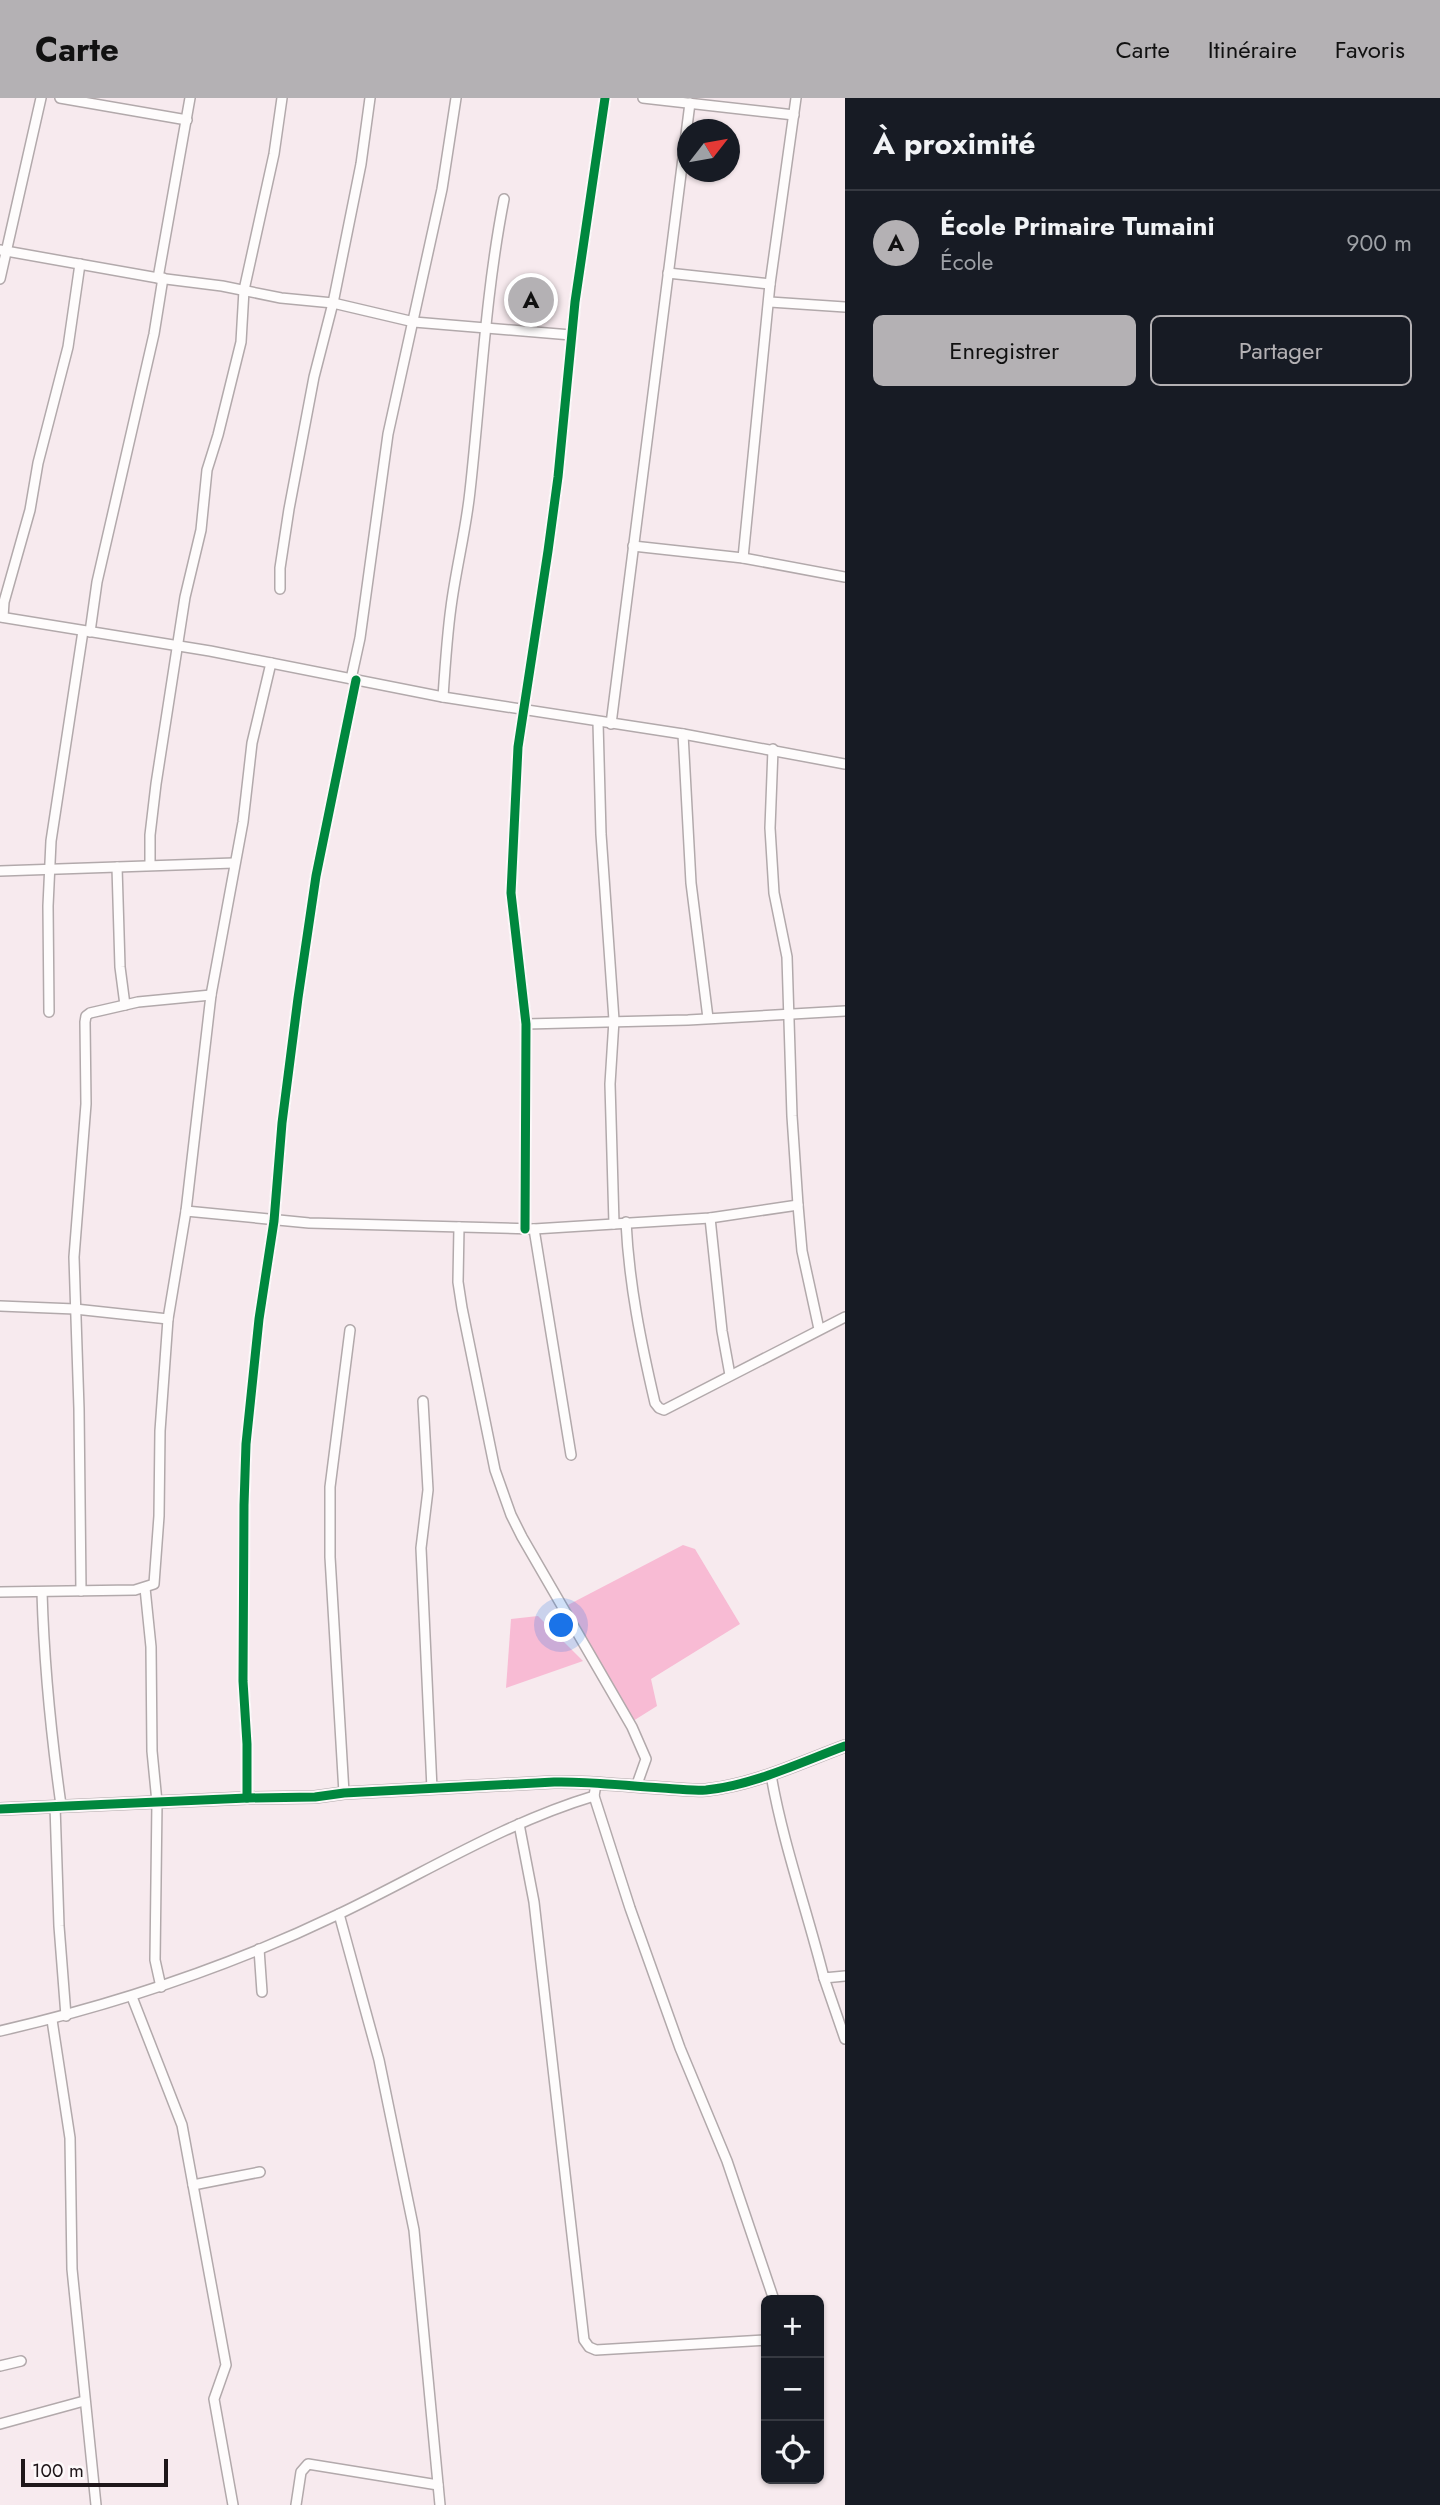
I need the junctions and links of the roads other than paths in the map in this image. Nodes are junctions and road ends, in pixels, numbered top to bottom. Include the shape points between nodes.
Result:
1 (41, 98) edge
2 (60, 98) edge
3 (190, 98) edge
4 (282, 98) edge
5 (370, 98) edge
6 (456, 98) edge
7 (605, 98) edge
8 (643, 98) edge
9 (796, 98) edge
10 (705, 102) edge
11 (690, 103) junction
12 (794, 115) junction
13 (187, 120) junction
14 (504, 199) dead end
15 (3, 251) edge
16 (80, 264) junction
17 (668, 273) junction
18 (160, 278) junction
19 (0, 279) edge
20 (770, 284) junction
21 (244, 290) junction
22 (770, 302) junction
23 (333, 303) junction
24 (845, 307) edge
25 (414, 321) junction
26 (484, 328) junction
27 (570, 335) junction
28 (633, 546) junction
29 (743, 558) junction
30 (845, 577) edge
31 (279, 589) dead end
32 (1, 617) edge
33 (87, 631) junction
34 (178, 646) junction
35 (271, 663) junction
36 (353, 679) junction
37 (443, 697) junction
38 (525, 709) junction
39 (598, 722) junction
40 (611, 724) junction
41 (683, 734) junction
42 (773, 749) junction
43 (845, 764) edge
44 (234, 863) junction
45 (150, 865) junction
46 (117, 867) junction
47 (49, 870) junction
48 (0, 871) edge
49 (211, 995) junction
50 (125, 1004) junction
51 (845, 1011) edge
52 (49, 1012) dead end
53 (789, 1015) junction
54 (708, 1018) junction
55 (614, 1020) junction
56 (526, 1024) junction
57 (798, 1205) junction
58 (186, 1211) junction
59 (710, 1218) junction
60 (274, 1221) junction
61 (626, 1223) junction
62 (614, 1224) junction
63 (459, 1227) junction
64 (530, 1229) junction
65 (0, 1306) edge
66 (75, 1310) junction
67 (845, 1317) edge
68 (168, 1319) junction
69 (820, 1329) junction
70 (349, 1330) dead end
71 (730, 1375) junction
72 (423, 1401) dead end
73 (571, 1455) dead end
74 (145, 1588) junction
75 (81, 1591) junction
76 (0, 1592) edge
77 (42, 1592) junction
78 (845, 1746) edge
79 (771, 1775) junction
80 (596, 1784) junction
81 (635, 1787) junction
82 (432, 1789) junction
83 (344, 1793) junction
84 (594, 1796) junction
85 (247, 1798) junction
86 (157, 1802) junction
87 (58, 1805) junction
88 (0, 1809) edge
89 (519, 1824) junction
90 (339, 1914) junction
91 (259, 1949) junction
92 (845, 1976) edge
93 (824, 1978) junction
94 (161, 1987) junction
95 (262, 1992) dead end
96 (132, 1997) junction
97 (66, 2016) junction
98 (52, 2020) junction
99 (0, 2031) edge
100 (845, 2039) edge
101 (260, 2172) dead end
102 (193, 2185) junction
103 (772, 2295) edge
104 (761, 2340) edge
105 (21, 2361) dead end
106 (0, 2366) edge
107 (84, 2401) junction
108 (0, 2424) edge
109 (438, 2485) junction
110 (96, 2505) edge
111 (233, 2505) edge
112 (296, 2505) edge
113 (439, 2505) edge

1 - 15 street
2 - 13 street
3 - 13 street
4 - 21 street
5 - 23 street
6 - 25 street
7 - 27 street
8 - 11 street
9 - 12 street
10 - 11 street
10 - 12 street
11 - 17 street
12 - 20 street
13 - 18 street
14 - 26 street
15 - 16 street
15 - 19 street
16 - 18 street
16 - 32 street via 68,347
17 - 20 street
17 - 28 street
18 - 21 street
18 - 33 street via 154,334
20 - 22 street
21 - 23 street
21 - 34 street via 241,342 207,470 201,530
22 - 24 street
22 - 29 street
23 - 25 street
23 - 31 street via 313,377
25 - 26 street
25 - 36 street via 388,434
26 - 27 street
26 - 37 street via 469,505 451,606
27 - 38 street via 558,477
28 - 29 street
28 - 40 street
29 - 30 street
32 - 33 street
33 - 34 street
33 - 47 street via 62,763
34 - 35 street
34 - 45 street via 153,810
35 - 36 street
35 - 44 street via 252,743
36 - 37 street
36 - 60 street via 316,876 282,1123
37 - 38 street
38 - 39 street
38 - 56 street via 518,747 511,893
39 - 40 street
39 - 55 street
40 - 41 street
41 - 42 street
41 - 54 street via 691,883
42 - 43 street
42 - 53 street via 771,854 787,957
44 - 45 street
44 - 49 street
45 - 46 street
46 - 47 street
46 - 50 street
47 - 48 street
47 - 52 street
49 - 50 street
49 - 58 street
50 - 66 street via 90,1013 85,1022 86,1104 74,1257
51 - 53 street
53 - 54 street
53 - 57 street
54 - 55 street
55 - 56 street
55 - 62 street via 610,1084
56 - 64 street
57 - 59 street
57 - 69 street via 802,1251
58 - 60 street
58 - 68 street
59 - 61 street
59 - 71 street
60 - 63 street
60 - 85 street via 246,1444 243,1681
61 - 62 street
61 - 71 street via 639,1335 655,1403 664,1409
62 - 64 street
63 - 64 street
63 - 81 street via 458,1282 495,1470 522,1537 632,1727 646,1759
64 - 73 street
65 - 66 street
66 - 68 street
66 - 75 street
67 - 69 street
68 - 74 street via 154,1582
69 - 71 street
70 - 83 street via 330,1487
72 - 82 street via 428,1490 421,1548
74 - 75 street
74 - 86 street
75 - 77 street
76 - 77 street
77 - 87 street
78 - 79 street
79 - 81 street via 702,1790
79 - 93 street
80 - 81 street
80 - 82 street
80 - 84 street
82 - 83 street
83 - 85 street
84 - 89 street
84 - 103 street via 680,2048 727,2161
85 - 86 street
86 - 87 street
86 - 94 street via 155,1959
87 - 88 street
87 - 97 street via 59,1926
89 - 90 street
89 - 104 street via 534,1902 584,2340 596,2350
90 - 91 street
90 - 109 street via 379,2060 414,2230
91 - 94 street
91 - 95 street
92 - 93 street
93 - 100 street
94 - 96 street
96 - 97 street
96 - 102 street via 182,2125
97 - 98 street
98 - 99 street
98 - 107 street via 70,2138 72,2269
101 - 102 street
102 - 111 street via 226,2365 214,2399
105 - 106 street
107 - 108 street
107 - 110 street
109 - 112 street via 308,2464 301,2472
109 - 113 street

